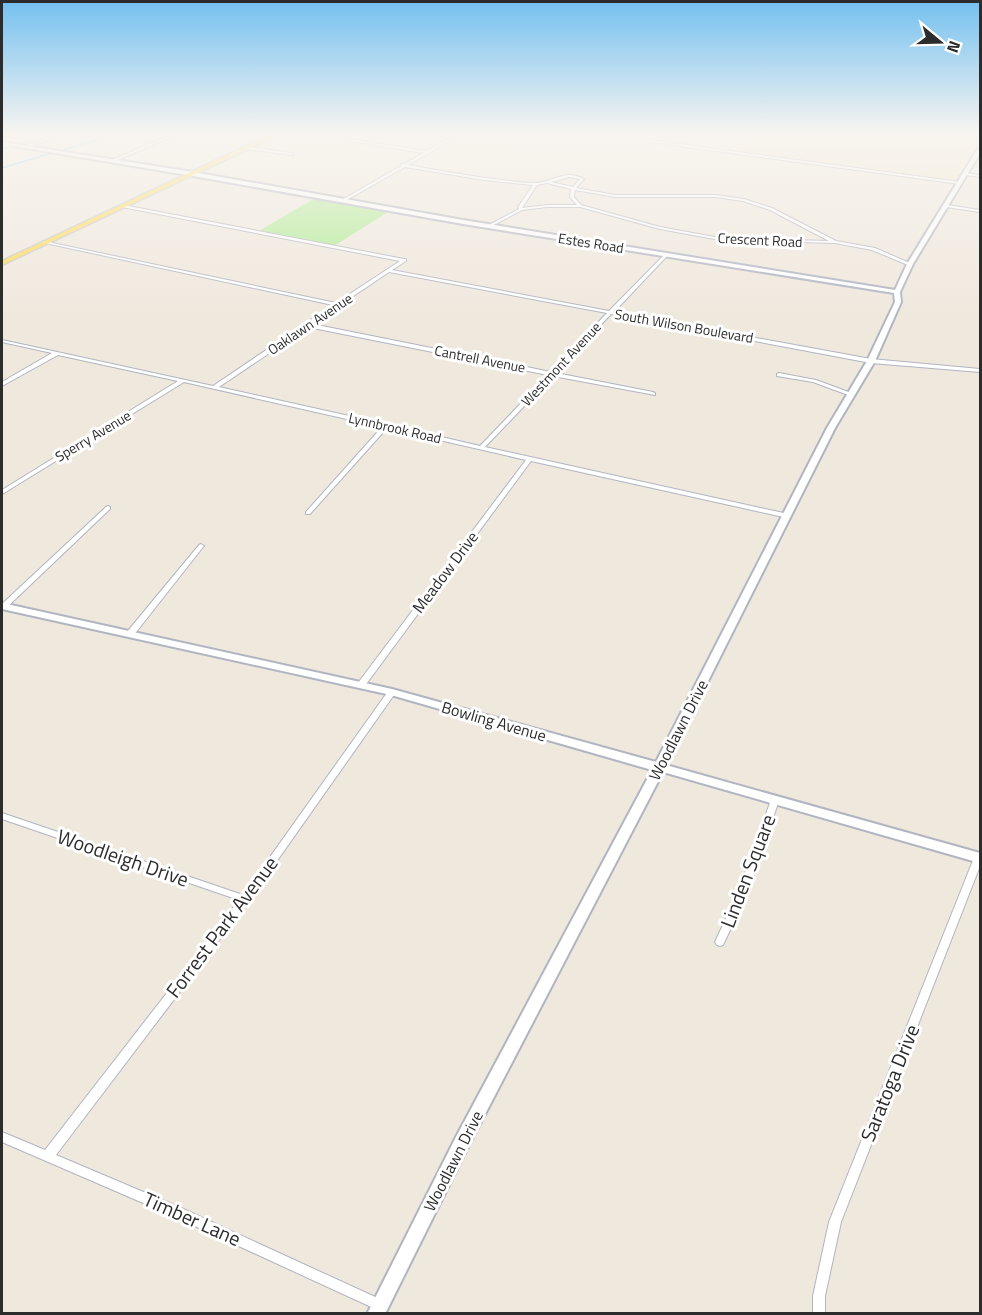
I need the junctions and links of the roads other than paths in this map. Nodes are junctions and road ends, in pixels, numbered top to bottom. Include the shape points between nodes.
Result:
1 (146, 195) edge
2 (311, 195) edge
3 (351, 195) edge
4 (528, 195) edge
5 (572, 195) edge
6 (611, 195) edge
7 (953, 195) edge
8 (342, 201) junction
9 (123, 206) junction
10 (580, 206) junction
11 (947, 206) junction
12 (521, 209) junction
13 (981, 211) edge
14 (490, 226) junction
15 (45, 242) junction
16 (835, 242) junction
17 (665, 255) junction
18 (2, 263) edge
19 (910, 264) junction
20 (388, 271) junction
21 (897, 292) junction
22 (338, 305) junction
23 (610, 313) junction
24 (308, 325) junction
25 (2, 341) edge
26 (57, 353) junction
27 (871, 361) junction
28 (981, 371) edge
29 (552, 374) junction
30 (779, 375) dead end
31 (184, 380) junction
32 (2, 384) edge
33 (215, 387) junction
34 (653, 394) dead end
35 (851, 394) junction
36 (387, 425) junction
37 (481, 448) junction
38 (529, 460) junction
39 (2, 492) edge
40 (108, 508) dead end
41 (308, 513) dead end
42 (788, 516) junction
43 (201, 546) dead end
44 (2, 607) edge
45 (130, 634) junction
46 (361, 685) junction
47 (392, 692) junction
48 (660, 767) junction
49 (776, 800) junction
50 (2, 816) edge
51 (980, 858) edge
52 (244, 899) junction
53 (720, 942) dead end
54 (2, 1137) edge
55 (47, 1157) junction
56 (378, 1309) edge
57 (819, 1314) edge

1 - 9 main road
2 - 8 main road, Estes Road
3 - 8 street
4 - 12 street
5 - 10 street
6 - 16 street via 716,196 744,200 771,209
7 - 11 main road, Woodlawn Drive
8 - 14 main road, Estes Road
9 - 15 main road
9 - 20 street, Oaklawn Avenue via 404,260
10 - 12 street, Crescent Road
10 - 16 street, Crescent Road via 660,228 720,239
11 - 13 street
11 - 19 main road, Woodlawn Drive
12 - 14 street, Crescent Road
14 - 17 main road, Estes Road
15 - 18 main road
15 - 22 street
16 - 19 street via 873,249
17 - 21 main road, Estes Road
17 - 23 street, Westmont Avenue
19 - 21 main road, Woodlawn Drive
20 - 22 street, Oaklawn Avenue
20 - 23 street, South Wilson Boulevard
21 - 27 main road, Woodlawn Drive via 898,302
22 - 24 street, Oaklawn Avenue
23 - 27 street, South Wilson Boulevard
23 - 29 street, Westmont Avenue
24 - 29 street, Cantrell Avenue
24 - 33 street, Oaklawn Avenue
25 - 26 street, Lynnbrook Road
26 - 31 street, Lynnbrook Road
26 - 32 street
27 - 28 street, South Wilson Boulevard
27 - 35 main road, Woodlawn Drive
29 - 34 street, Cantrell Avenue
29 - 37 street, Westmont Avenue
30 - 35 street via 814,381
31 - 33 street, Lynnbrook Road
31 - 39 street, Sperry Avenue
33 - 36 street, Lynnbrook Road
35 - 42 main road, Woodlawn Drive
36 - 37 street, Lynnbrook Road
36 - 41 street
37 - 38 street, Lynnbrook Road
38 - 42 street, Lynnbrook Road
38 - 46 street, Meadow Drive
40 - 44 street
42 - 48 main road, Woodlawn Drive
43 - 45 street
44 - 45 main road, Bowling Avenue
45 - 46 main road, Bowling Avenue
46 - 47 main road, Bowling Avenue
47 - 48 main road, Bowling Avenue
47 - 52 street, Forrest Park Avenue
48 - 49 main road, Bowling Avenue
48 - 56 main road, Woodlawn Drive
49 - 51 main road, Bowling Avenue
49 - 53 street, Linden Square via 744,890
50 - 52 street, Woodleigh Drive
51 - 57 street, Saratoga Drive via 835,1222 819,1296
52 - 55 street, Forrest Park Avenue
54 - 55 street, Timber Lane
55 - 56 street, Timber Lane via 175,1211

